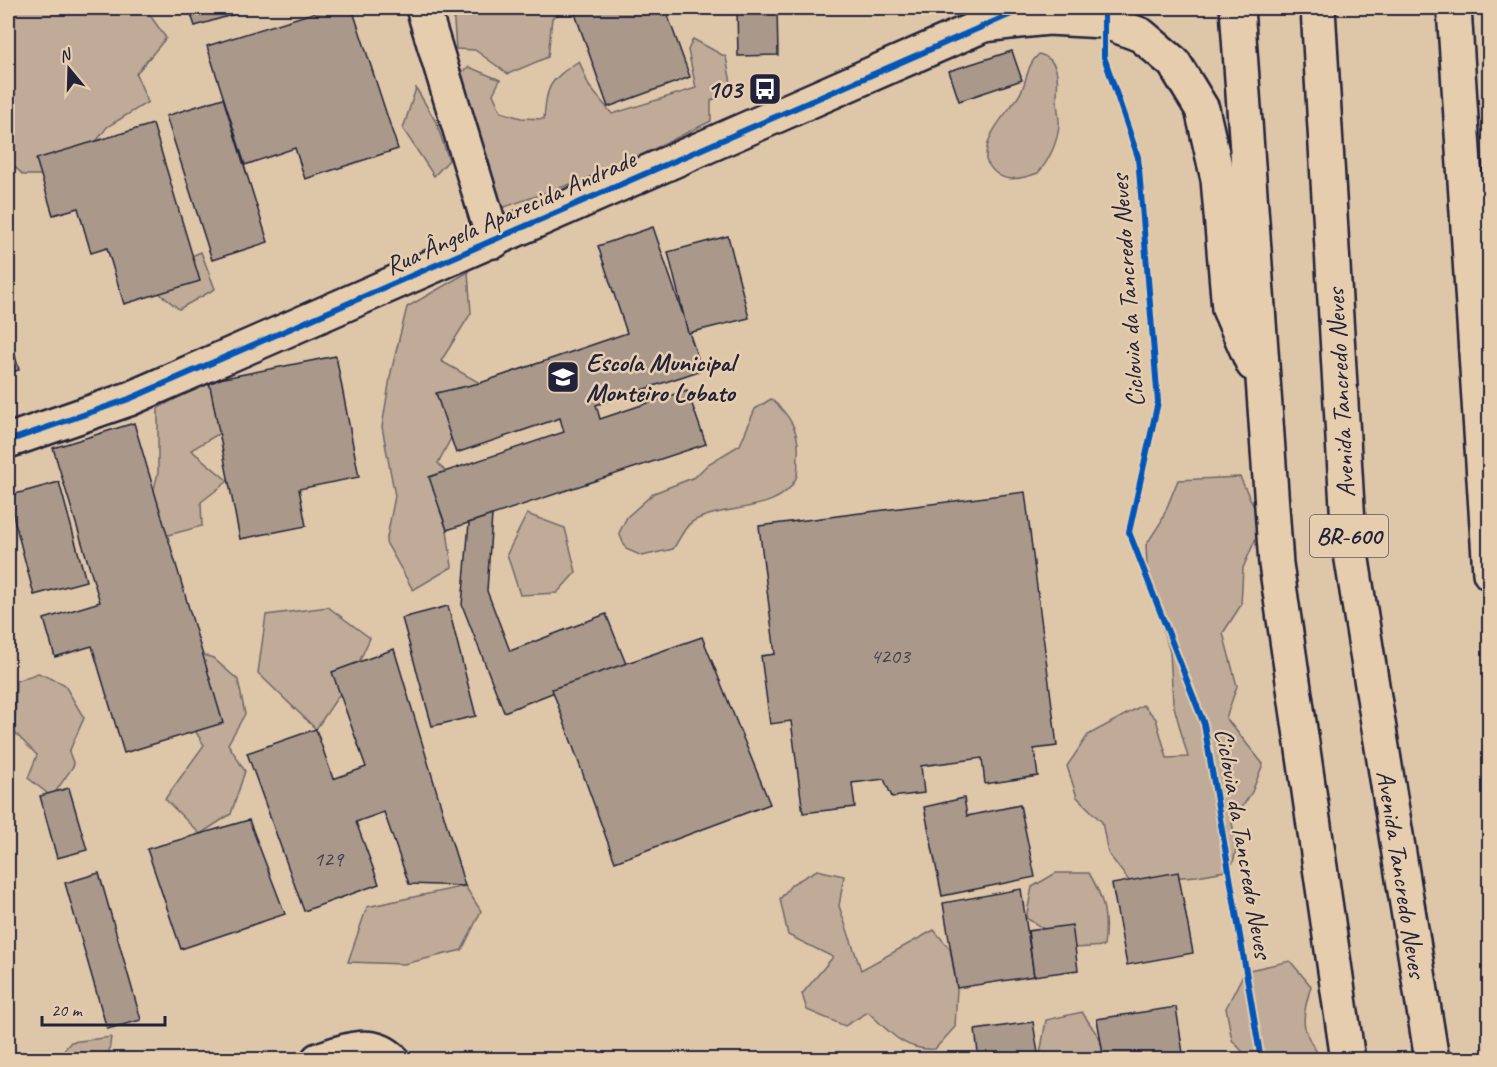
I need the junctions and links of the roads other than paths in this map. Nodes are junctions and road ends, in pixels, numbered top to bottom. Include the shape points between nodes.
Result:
1 (423, 8) edge
2 (1025, 8) edge
3 (1237, 8) edge
4 (1318, 8) edge
5 (1454, 8) edge
6 (984, 25) junction
7 (494, 241) junction
8 (1263, 387) junction
9 (1486, 437) edge
10 (8, 441) edge
11 (1487, 495) edge
12 (1490, 573) edge
13 (318, 1059) edge
14 (393, 1059) edge
15 (1348, 1059) edge
16 (1432, 1059) edge

1 - 7 main road
2 - 6 main road, Rua Ângela Aparecida Andrade
3 - 8 main road, BR-600
4 - 16 main road, Avenida Tancredo Neves / BR-600 via 1349,541
5 - 9 main road
6 - 7 main road, Rua Ângela Aparecida Andrade
6 - 8 main road via 1048,18 1104,21 1142,35 1174,63 1202,109 1218,179 1229,309
7 - 10 main road, Rua Ângela Aparecida Andrade via 129,399
8 - 15 main road, BR-600 via 1276,564
9 - 11 main road
11 - 12 main road
13 - 14 main road via 360,1046

